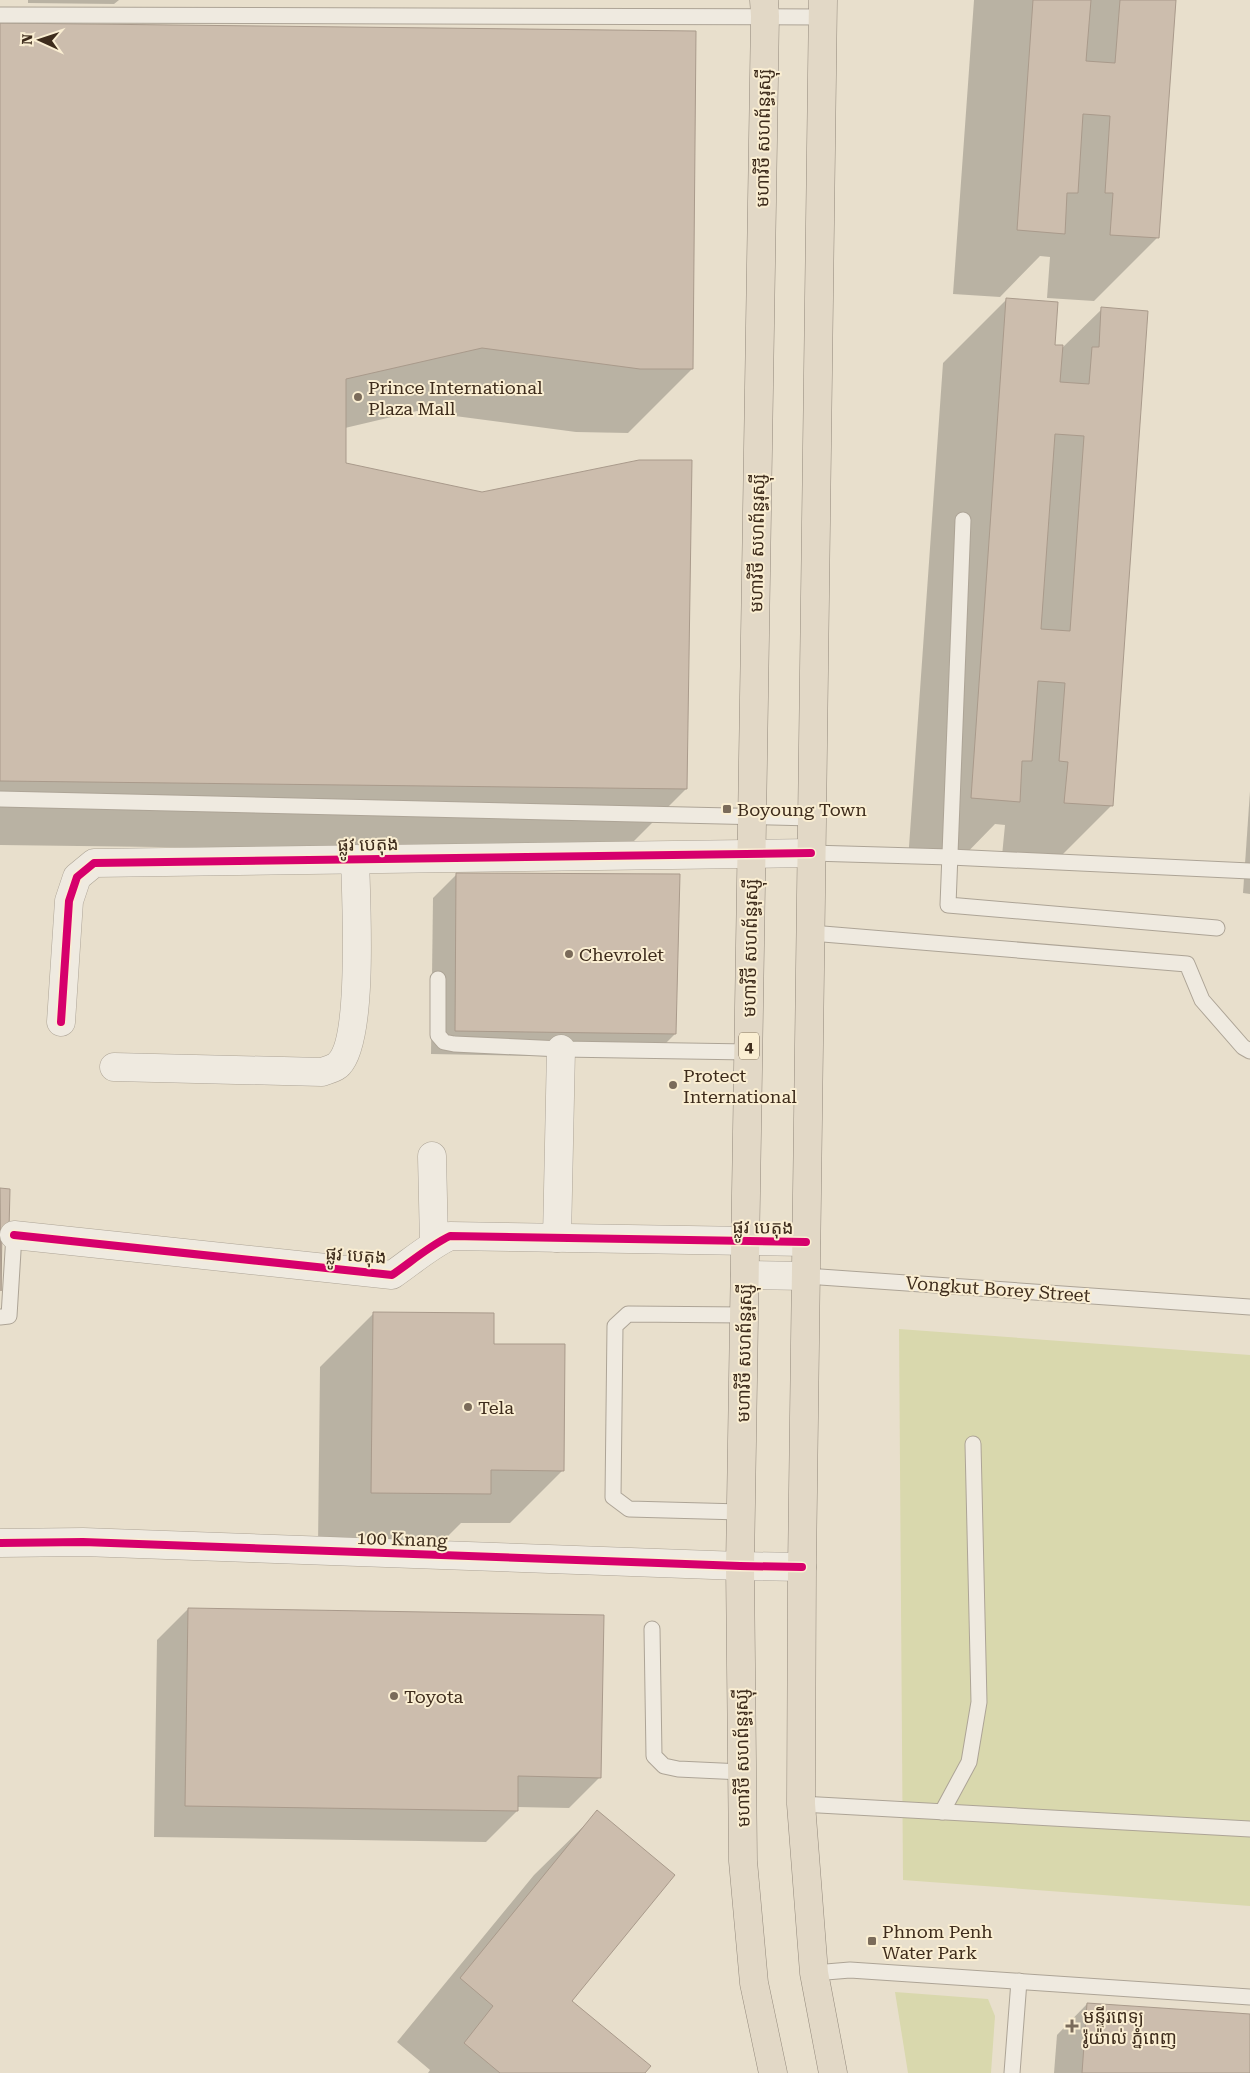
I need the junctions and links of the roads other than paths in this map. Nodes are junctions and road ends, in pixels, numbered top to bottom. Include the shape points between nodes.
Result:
1 (765, 8) edge
2 (823, 8) edge
3 (0, 15) edge
4 (963, 520) dead end
5 (0, 800) edge
6 (752, 816) junction
7 (812, 818) junction
8 (752, 853) junction
9 (812, 853) junction
10 (950, 857) junction
11 (355, 859) junction
12 (1250, 871) edge
13 (1217, 928) dead end
14 (811, 933) junction
15 (438, 979) dead end
16 (61, 1022) dead end
17 (561, 1049) junction
18 (1250, 1050) edge
19 (749, 1052) junction
20 (114, 1067) dead end
21 (432, 1156) dead end
22 (14, 1235) joint
23 (558, 1238) junction
24 (746, 1242) junction
25 (806, 1242) junction
26 (434, 1243) junction
27 (745, 1275) junction
28 (806, 1276) junction
29 (1250, 1307) edge
30 (744, 1315) junction
31 (0, 1317) edge
32 (973, 1444) dead end
33 (741, 1512) junction
34 (0, 1543) edge
35 (740, 1566) junction
36 (802, 1567) junction
37 (652, 1629) dead end
38 (742, 1772) junction
39 (801, 1804) junction
40 (942, 1812) junction
41 (1250, 1829) edge
42 (814, 1974) junction
43 (1019, 1981) junction
44 (1250, 1996) edge
45 (772, 2073) edge
46 (833, 2073) edge
47 (1012, 2073) edge

1 - 2 lane
1 - 3 lane
1 - 6 highway, មហាវិថី សហព័ន្ធរុស្ស៊ី / 4
2 - 7 highway
4 - 10 lane
5 - 6 lane
6 - 7 lane
6 - 8 highway, មហាវិថី សហព័ន្ធរុស្ស៊ី / 4
7 - 9 highway
8 - 9 street, ផ្លូវ បេតុង
8 - 11 street, ផ្លូវ បេតុង
8 - 19 highway, មហាវិថី សហព័ន្ធរុស្ស៊ី / 4
9 - 10 lane
9 - 14 highway
10 - 12 lane
10 - 13 lane via 948,905
11 - 16 street, ផ្លូវ បេតុង via 94,862 77,877 69,900
11 - 20 street via 357,960 354,1015 348,1049 339,1064 322,1072
14 - 18 lane via 1187,964 1202,1000 1243,1047
14 - 25 highway
15 - 17 lane via 438,1036 444,1042
17 - 19 lane
17 - 23 street
19 - 24 highway, មហាវិថី សហព័ន្ធរុស្ស៊ី / 4
21 - 26 street
22 - 26 street, ផ្លូវ បេតុង via 392,1275
22 - 31 lane via 9,1316
23 - 24 street, ផ្លូវ បេតុង
23 - 26 street, ផ្លូវ បេតុង via 450,1236
24 - 25 street, ផ្លូវ បេតុង
24 - 27 highway, មហាវិថី សហព័ន្ធរុស្ស៊ី / 4
25 - 28 highway
27 - 28 street, Vongkut Borey Street
27 - 30 highway, មហាវិថី សហព័ន្ធរុស្ស៊ី / 4
28 - 29 lane, Vongkut Borey Street
28 - 36 highway
30 - 33 highway, មហាវិថី សហព័ន្ធរុស្ស៊ី / 4
30 - 33 lane via 628,1314 615,1326 613,1497 629,1509
32 - 40 lane via 979,1702 969,1762
33 - 35 highway, មហាវិថី សហព័ន្ធរុស្ស៊ី / 4
34 - 35 street, 100 Knang via 83,1542
35 - 36 street, 100 Knang
35 - 38 highway, មហាវិថី សហព័ន្ធរុស្ស៊ី / 4
36 - 39 highway
37 - 38 lane via 654,1756 664,1766 678,1769
38 - 45 highway, មហាវិថី សហព័ន្ធរុស្ស៊ី / 4 via 743,1861 754,1983
39 - 40 lane
39 - 42 highway
40 - 41 lane
42 - 43 lane via 850,1970
42 - 46 highway
43 - 44 lane
43 - 47 lane

